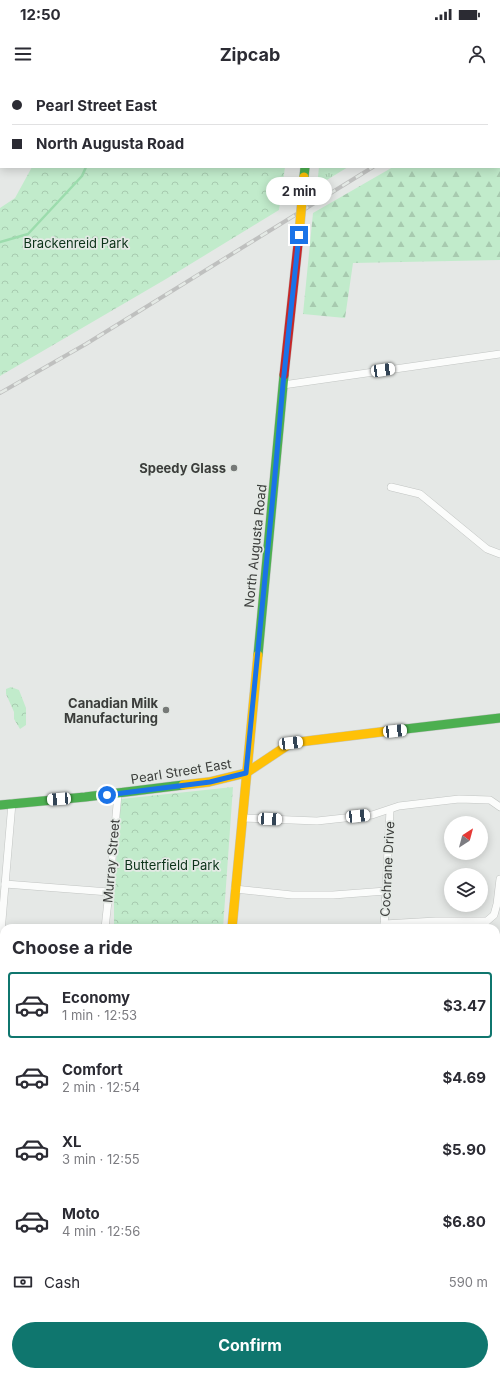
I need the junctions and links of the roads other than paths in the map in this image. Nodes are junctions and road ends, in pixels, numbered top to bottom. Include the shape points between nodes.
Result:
1 (305, 168) edge
2 (500, 354) edge
3 (283, 384) junction
4 (391, 487) dead end
5 (500, 554) edge
6 (500, 718) edge
7 (246, 773) junction
8 (118, 794) junction
9 (12, 803) junction
10 (0, 805) edge
11 (500, 807) edge
12 (390, 810) junction
13 (242, 818) junction
14 (500, 879) edge
15 (5, 884) junction
16 (235, 889) junction
17 (386, 891) junction
18 (109, 892) junction
19 (2, 924) edge
20 (105, 924) edge
21 (232, 924) edge
22 (384, 924) edge
23 (401, 924) edge

1 - 3 main road, North Augusta Road, bridge
2 - 3 street
3 - 7 main road, North Augusta Road
4 - 5 street via 420,494 487,549
6 - 7 main road, Pearl Street East via 291,743
7 - 8 main road, Pearl Street East via 210,782
7 - 13 main road, North Augusta Road
8 - 9 main road, Pearl Street East
8 - 18 street, Murray Street
9 - 10 main road, Pearl Street East
9 - 15 street
11 - 12 street via 490,800 459,800 400,806
12 - 13 street via 372,815 317,821
12 - 17 street, Cochrane Drive
13 - 16 main road, North Augusta Road
14 - 23 street via 494,915 487,921 436,920
15 - 18 street
15 - 19 street
16 - 17 street via 292,895
16 - 21 main road, North Augusta Road
17 - 22 street, Cochrane Drive
18 - 20 street, Murray Street

